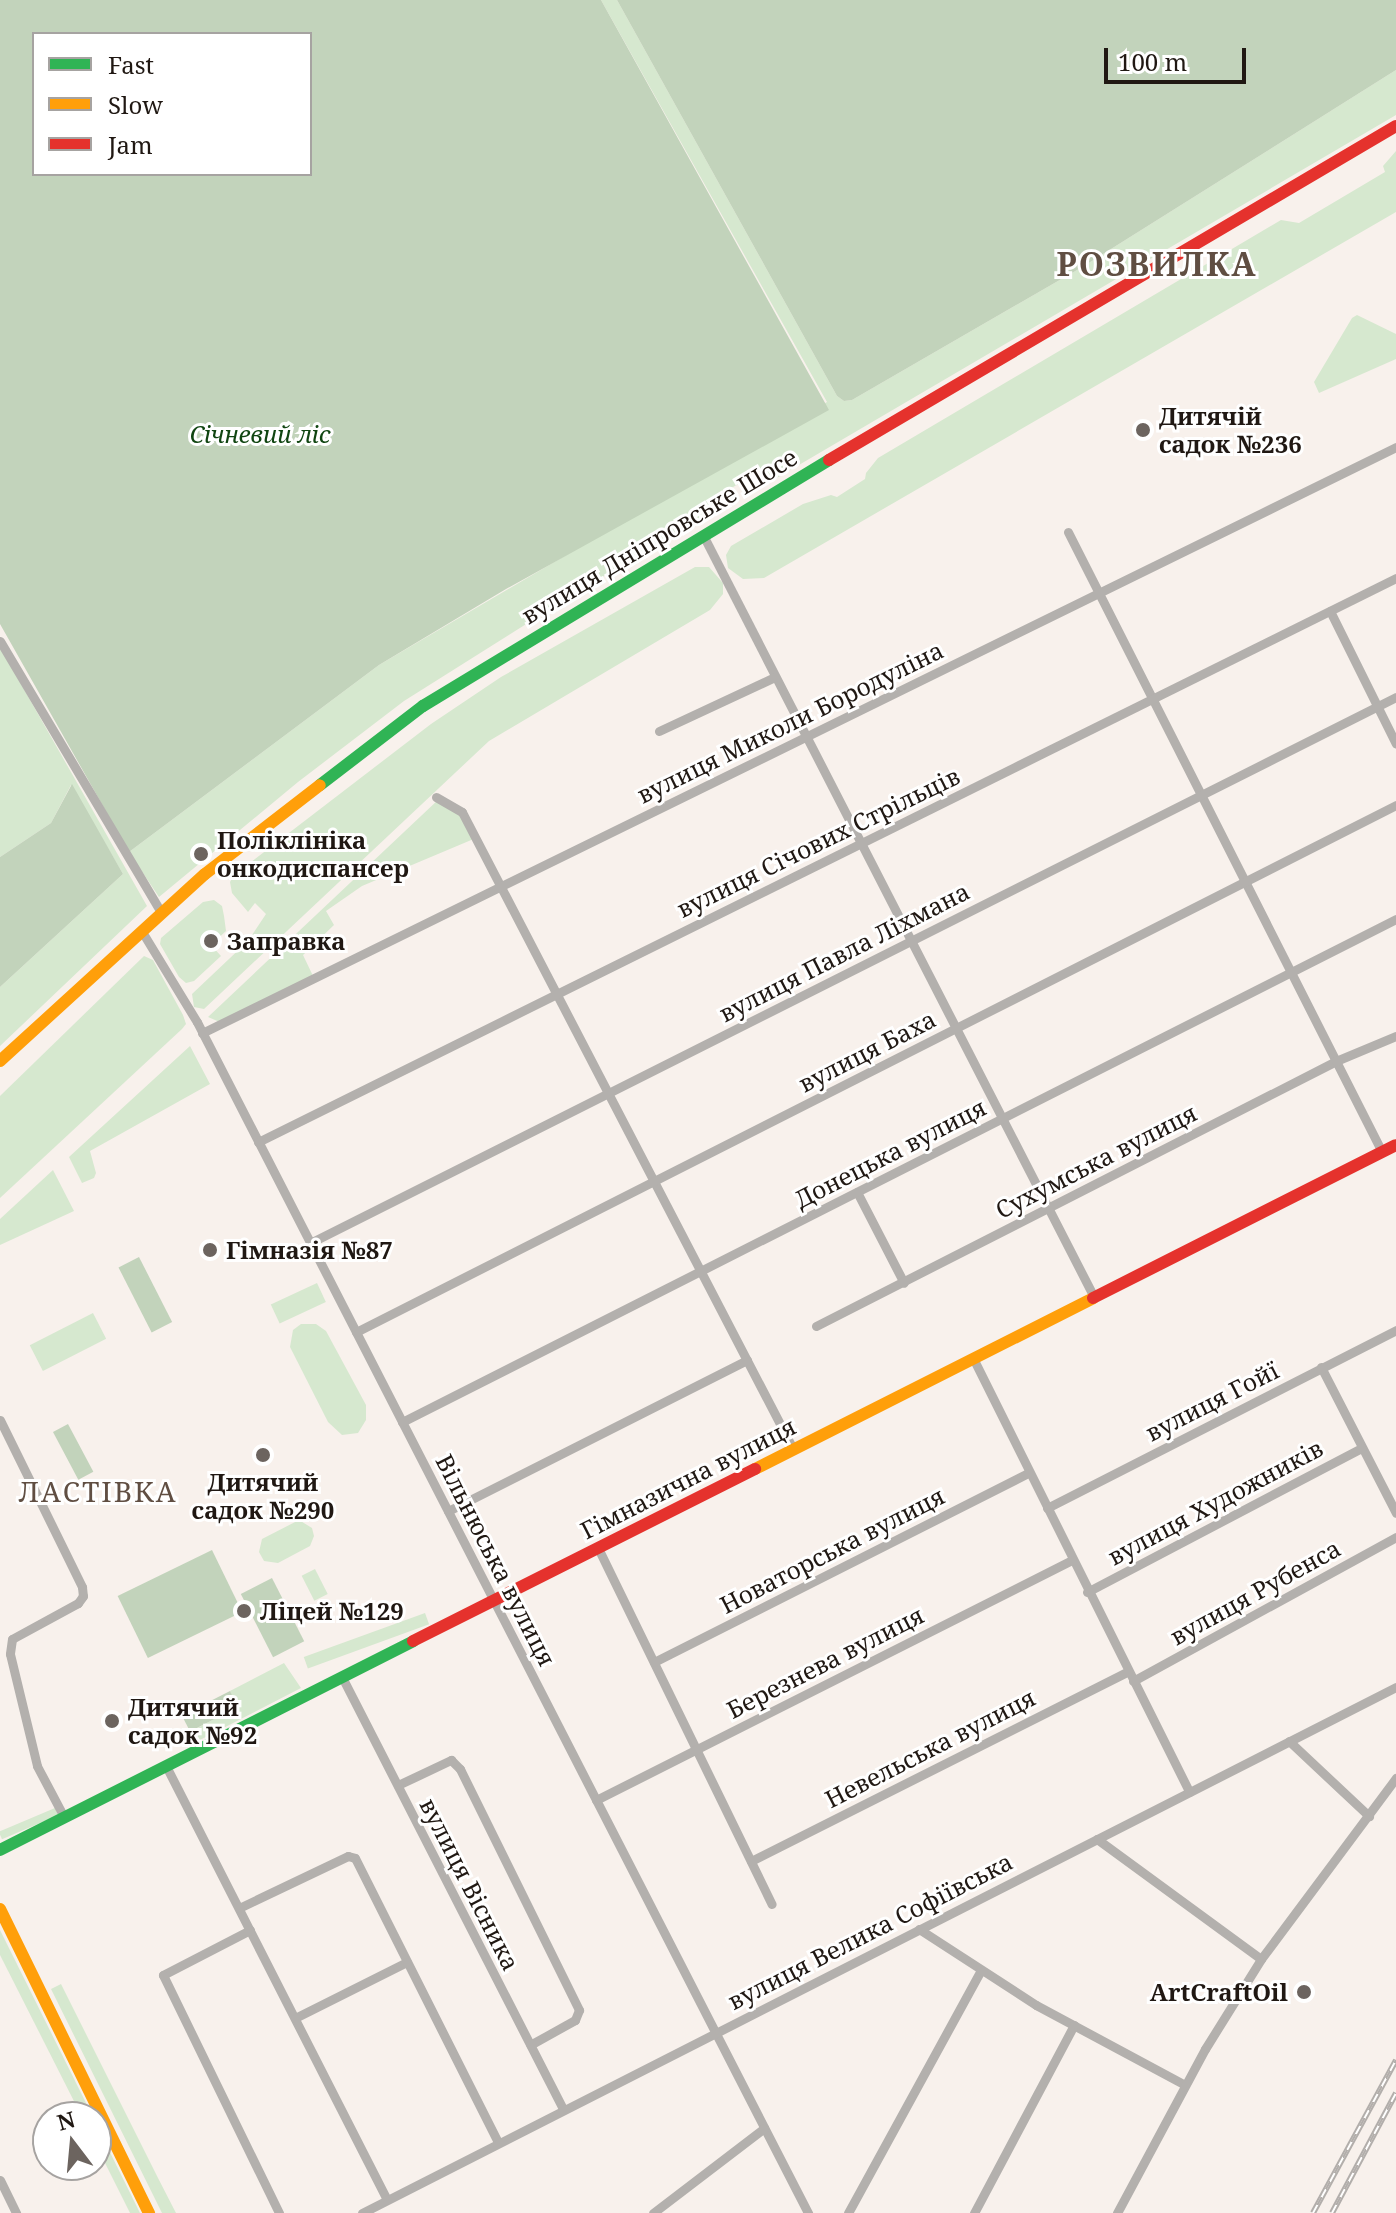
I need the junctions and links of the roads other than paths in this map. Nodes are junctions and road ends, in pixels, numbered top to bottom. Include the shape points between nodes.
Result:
1 (1396, 126) edge
2 (1396, 447) edge
3 (1068, 532) dead end
4 (703, 535) junction
5 (1396, 578) edge
6 (1100, 593) junction
7 (1330, 611) junction
8 (0, 641) edge
9 (775, 677) junction
10 (1396, 697) edge
11 (1153, 698) junction
12 (1377, 706) junction
13 (659, 731) dead end
14 (806, 737) junction
15 (1396, 744) edge
16 (1202, 794) junction
17 (436, 797) dead end
18 (1396, 805) edge
19 (861, 843) junction
20 (1246, 881) junction
21 (501, 887) junction
22 (161, 912) junction
23 (1396, 919) edge
24 (141, 930) junction
25 (911, 941) junction
26 (1291, 972) junction
27 (557, 994) junction
28 (956, 1028) junction
29 (202, 1033) junction
30 (1396, 1036) edge
31 (0, 1061) edge
32 (1336, 1061) junction
33 (608, 1093) junction
34 (1003, 1118) junction
35 (258, 1142) junction
36 (1396, 1145) edge
37 (1382, 1152) junction
38 (654, 1181) junction
39 (857, 1192) junction
40 (1049, 1208) junction
41 (310, 1243) junction
42 (701, 1271) junction
43 (904, 1283) junction
44 (1094, 1297) junction
45 (816, 1326) dead end
46 (1396, 1330) edge
47 (356, 1332) junction
48 (973, 1358) junction
49 (747, 1360) junction
50 (1321, 1367) junction
51 (0, 1420) edge
52 (402, 1422) junction
53 (1361, 1448) junction
54 (793, 1449) junction
55 (1028, 1473) junction
56 (1047, 1508) junction
57 (448, 1511) junction
58 (1396, 1513) edge
59 (1396, 1537) edge
60 (598, 1548) junction
61 (1072, 1560) junction
62 (1087, 1592) junction
63 (494, 1600) junction
64 (654, 1662) junction
65 (1128, 1671) junction
66 (342, 1677) junction
67 (1133, 1681) junction
68 (1396, 1687) edge
69 (1289, 1741) junction
70 (697, 1749) junction
71 (166, 1766) junction
72 (1396, 1778) edge
73 (398, 1785) junction
74 (1189, 1792) junction
75 (596, 1800) junction
76 (1369, 1816) junction
77 (64, 1817) junction
78 (1097, 1839) junction
79 (0, 1850) edge
80 (751, 1861) junction
81 (772, 1904) dead end
82 (239, 1908) junction
83 (2, 1918) edge
84 (919, 1929) junction
85 (250, 1930) junction
86 (1261, 1959) junction
87 (407, 1962) junction
88 (980, 1972) junction
89 (295, 2018) junction
90 (1074, 2025) junction
91 (716, 2032) junction
92 (530, 2045) junction
93 (1185, 2085) junction
94 (563, 2109) junction
95 (764, 2128) junction
96 (498, 2142) junction
97 (0, 2180) edge
98 (387, 2199) junction
99 (16, 2213) edge
100 (149, 2213) edge
101 (279, 2213) edge
102 (362, 2213) edge
103 (653, 2213) edge
104 (808, 2213) edge
105 (848, 2213) edge
106 (974, 2213) edge
107 (1117, 2213) edge

1 - 4 street, вулиця Дніпровське Шосе
2 - 6 street, вулиця Миколи Бородуліна
3 - 6 street
4 - 9 street
4 - 22 street, вулиця Дніпровське Шосе via 423,706
5 - 7 street, вулиця Січових Стрільців
6 - 11 street
6 - 14 street, вулиця Миколи Бородуліна
7 - 11 street, вулиця Січових Стрільців
7 - 12 street
8 - 22 street
9 - 13 street
9 - 14 street
10 - 12 street, вулиця Павла Ліхмана
11 - 16 street
11 - 19 street, вулиця Січових Стрільців
12 - 15 street
12 - 16 street, вулиця Павла Ліхмана
14 - 19 street
14 - 21 street, вулиця Миколи Бородуліна
16 - 20 street
16 - 25 street, вулиця Павла Ліхмана
17 - 21 street via 462,812
18 - 20 street, вулиця Баха
19 - 25 street
19 - 27 street, вулиця Січових Стрільців
20 - 26 street
20 - 28 street, вулиця Баха
21 - 27 street
21 - 29 street, вулиця Миколи Бородуліна
22 - 24 street, вулиця Дніпровське Шосе
23 - 26 street, Донецька вулиця
24 - 29 street, Вільнюська вулиця
24 - 31 street, вулиця Дніпровське Шосе
25 - 28 street
25 - 33 street, вулиця Павла Ліхмана
26 - 32 street
26 - 34 street, Донецька вулиця
27 - 33 street
27 - 35 street, вулиця Січових Стрільців
28 - 34 street
28 - 38 street, вулиця Баха
29 - 35 street, Вільнюська вулиця
30 - 32 street, Сухумська вулиця
32 - 37 street
32 - 40 street, Сухумська вулиця
33 - 38 street
33 - 41 street, вулиця Павла Ліхмана
34 - 39 street, Донецька вулиця
34 - 40 street
35 - 41 street, Вільнюська вулиця
36 - 37 street, Гімназична вулиця
37 - 44 street, Гімназична вулиця
38 - 42 street
38 - 47 street, вулиця Баха
39 - 42 street, Донецька вулиця
39 - 43 street
40 - 43 street, Сухумська вулиця
40 - 44 street
41 - 47 street, Вільнюська вулиця
42 - 49 street
42 - 52 street, Донецька вулиця
43 - 45 street, Сухумська вулиця
44 - 48 street, Гімназична вулиця
46 - 50 street, вулиця Гойї
47 - 52 street, Вільнюська вулиця
48 - 54 street, Гімназична вулиця
48 - 55 street
49 - 54 street
49 - 57 street
50 - 53 street
50 - 56 street, вулиця Гойї
51 - 77 street via 82,1587 78,1603 12,1639 10,1654 37,1766
52 - 57 street, Вільнюська вулиця
53 - 58 street
53 - 62 street, вулиця Художників
54 - 60 street, Гімназична вулиця
55 - 56 street
55 - 64 street, Новаторська вулиця
56 - 61 street
57 - 63 street, Вільнюська вулиця
59 - 67 street, вулиця Рубенса
60 - 63 street, Гімназична вулиця
60 - 64 street
61 - 62 street
61 - 70 street, Березнева вулиця
62 - 65 street
63 - 66 street, Гімназична вулиця
63 - 75 street, Вільнюська вулиця
64 - 70 street
65 - 67 street
65 - 80 street, Невельська вулиця
66 - 71 street, Гімназична вулиця
66 - 73 street, вулиця Вісника
67 - 74 street
68 - 69 street, вулиця Велика Софіївська
69 - 74 street, вулиця Велика Софіївська
69 - 76 street
70 - 75 street, Березнева вулиця
70 - 80 street
71 - 77 street, Гімназична вулиця
71 - 82 street
72 - 76 street
73 - 92 street, вулиця Вісника
73 - 92 street via 451,1760 460,1769 579,2010 575,2020
74 - 78 street, вулиця Велика Софіївська
75 - 91 street, Вільнюська вулиця
76 - 86 street
77 - 79 street, Гімназична вулиця
78 - 84 street, вулиця Велика Софіївська
78 - 86 street
80 - 81 street
82 - 85 street
82 - 87 street via 351,1856
83 - 100 street
84 - 88 street
84 - 91 street, вулиця Велика Софіївська
85 - 89 street
85 - 101 street via 163,1975
86 - 93 street
87 - 89 street
87 - 96 street
88 - 90 street
88 - 105 street
89 - 98 street
90 - 93 street
90 - 106 street
91 - 94 street, вулиця Велика Софіївська
91 - 95 street, Вільнюська вулиця
92 - 94 street, вулиця Вісника
93 - 107 street
94 - 96 street, вулиця Велика Софіївська
95 - 103 street
95 - 104 street, Вільнюська вулиця
96 - 98 street, вулиця Велика Софіївська
97 - 99 street
98 - 102 street, вулиця Велика Софіївська

